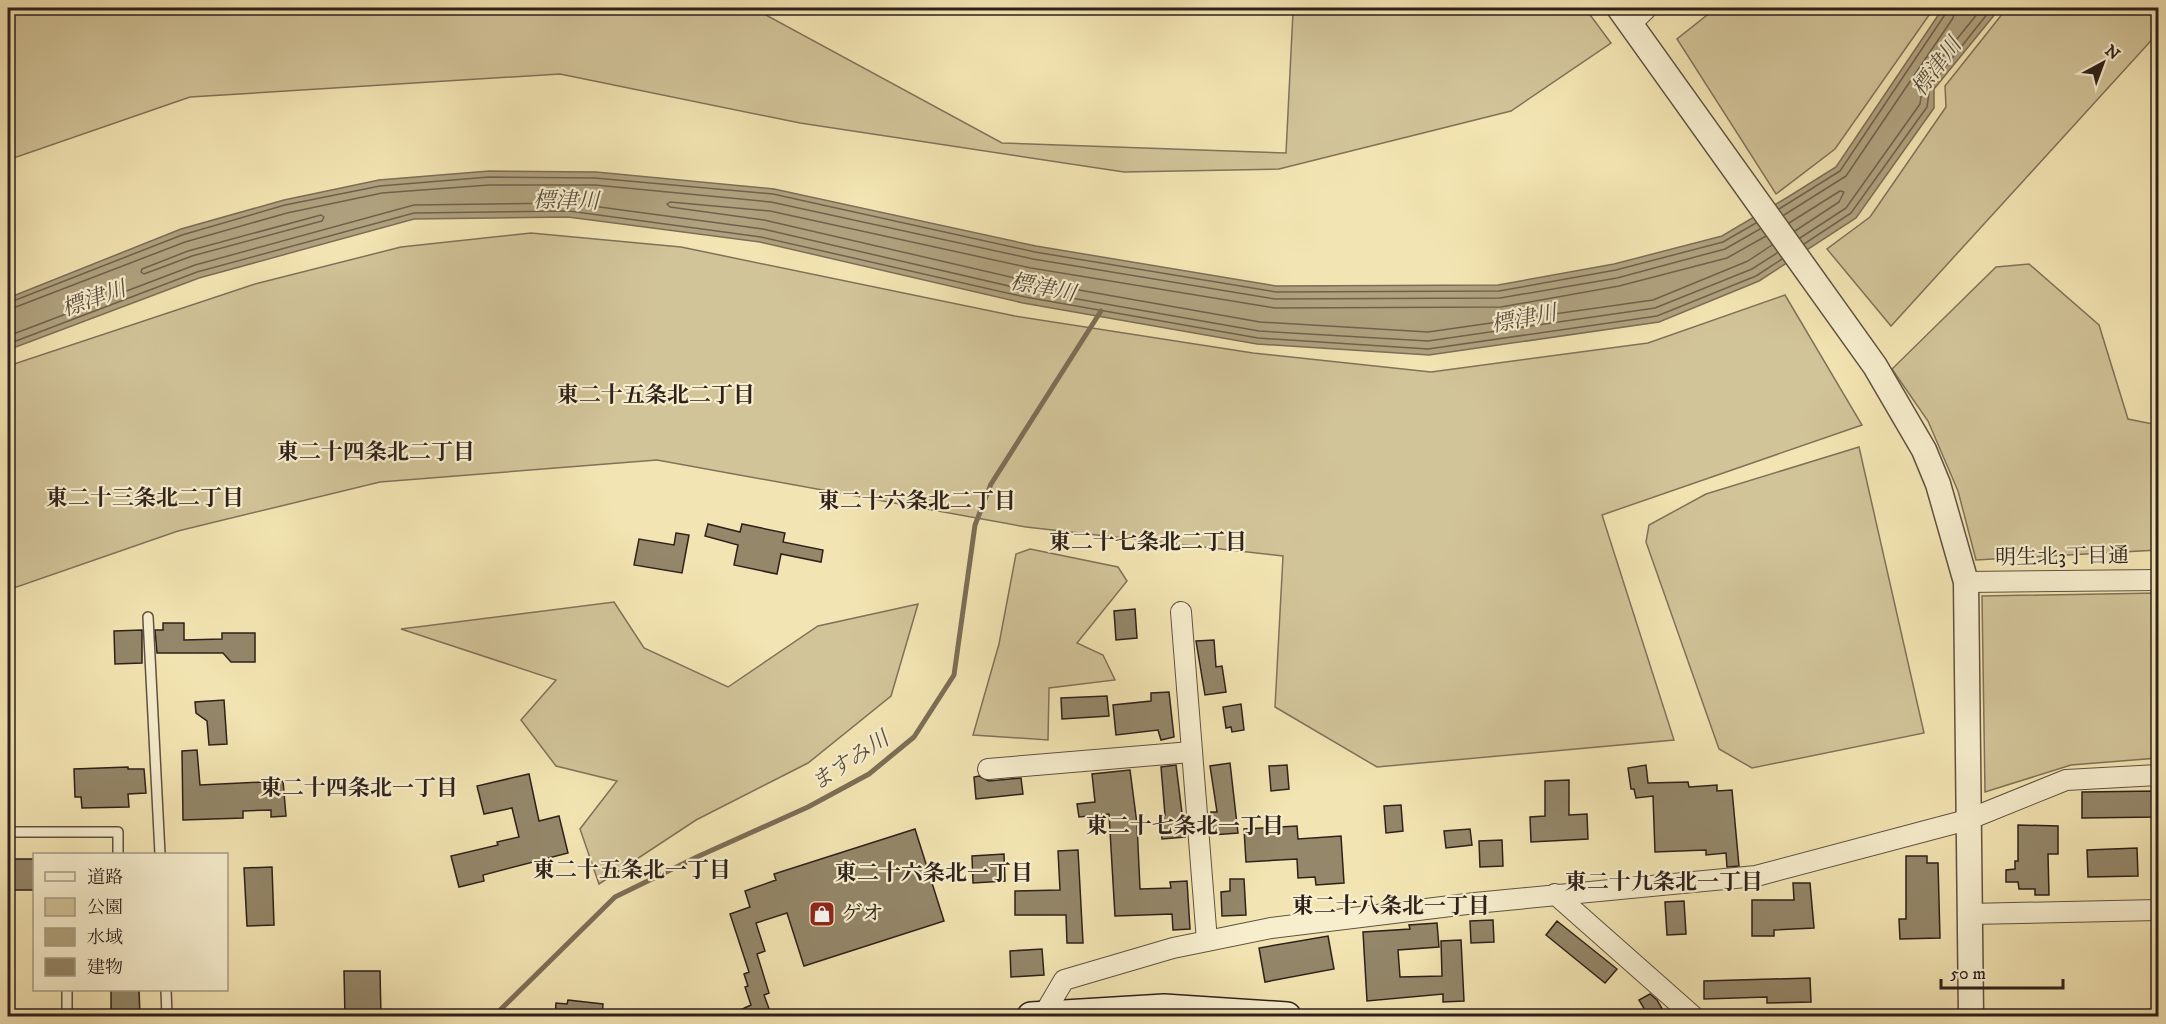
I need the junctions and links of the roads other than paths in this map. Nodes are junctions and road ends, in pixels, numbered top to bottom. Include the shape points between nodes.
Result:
1 (1632, 13) edge
2 (2158, 580) edge
3 (1966, 582) junction
4 (1181, 612) dead end
5 (148, 617) dead end
6 (1191, 752) junction
7 (988, 769) dead end
8 (2158, 775) edge
9 (1967, 820) junction
10 (8, 832) edge
11 (118, 853) edge
12 (160, 853) edge
13 (1556, 894) junction
14 (2158, 910) edge
15 (1969, 914) junction
16 (1208, 941) junction
17 (67, 991) edge
18 (166, 991) edge
19 (1038, 1015) edge
20 (1280, 1016) edge
21 (67, 1017) edge
22 (167, 1017) edge
23 (1693, 1017) edge
24 (1971, 1017) edge

1 - 3 street via 1652,52 1875,366 1938,484
2 - 3 street, 明生北3丁目通
3 - 9 street
4 - 6 street
5 - 12 lane
6 - 7 street
6 - 16 street
8 - 9 street via 2066,780
9 - 13 street via 1756,876
9 - 15 street
10 - 11 lane via 118,832
13 - 16 street via 1354,916
13 - 23 street
14 - 15 street
15 - 24 street
16 - 19 street via 1075,976 1065,981
17 - 21 lane
18 - 22 lane
19 - 20 main road via 1164,1008

